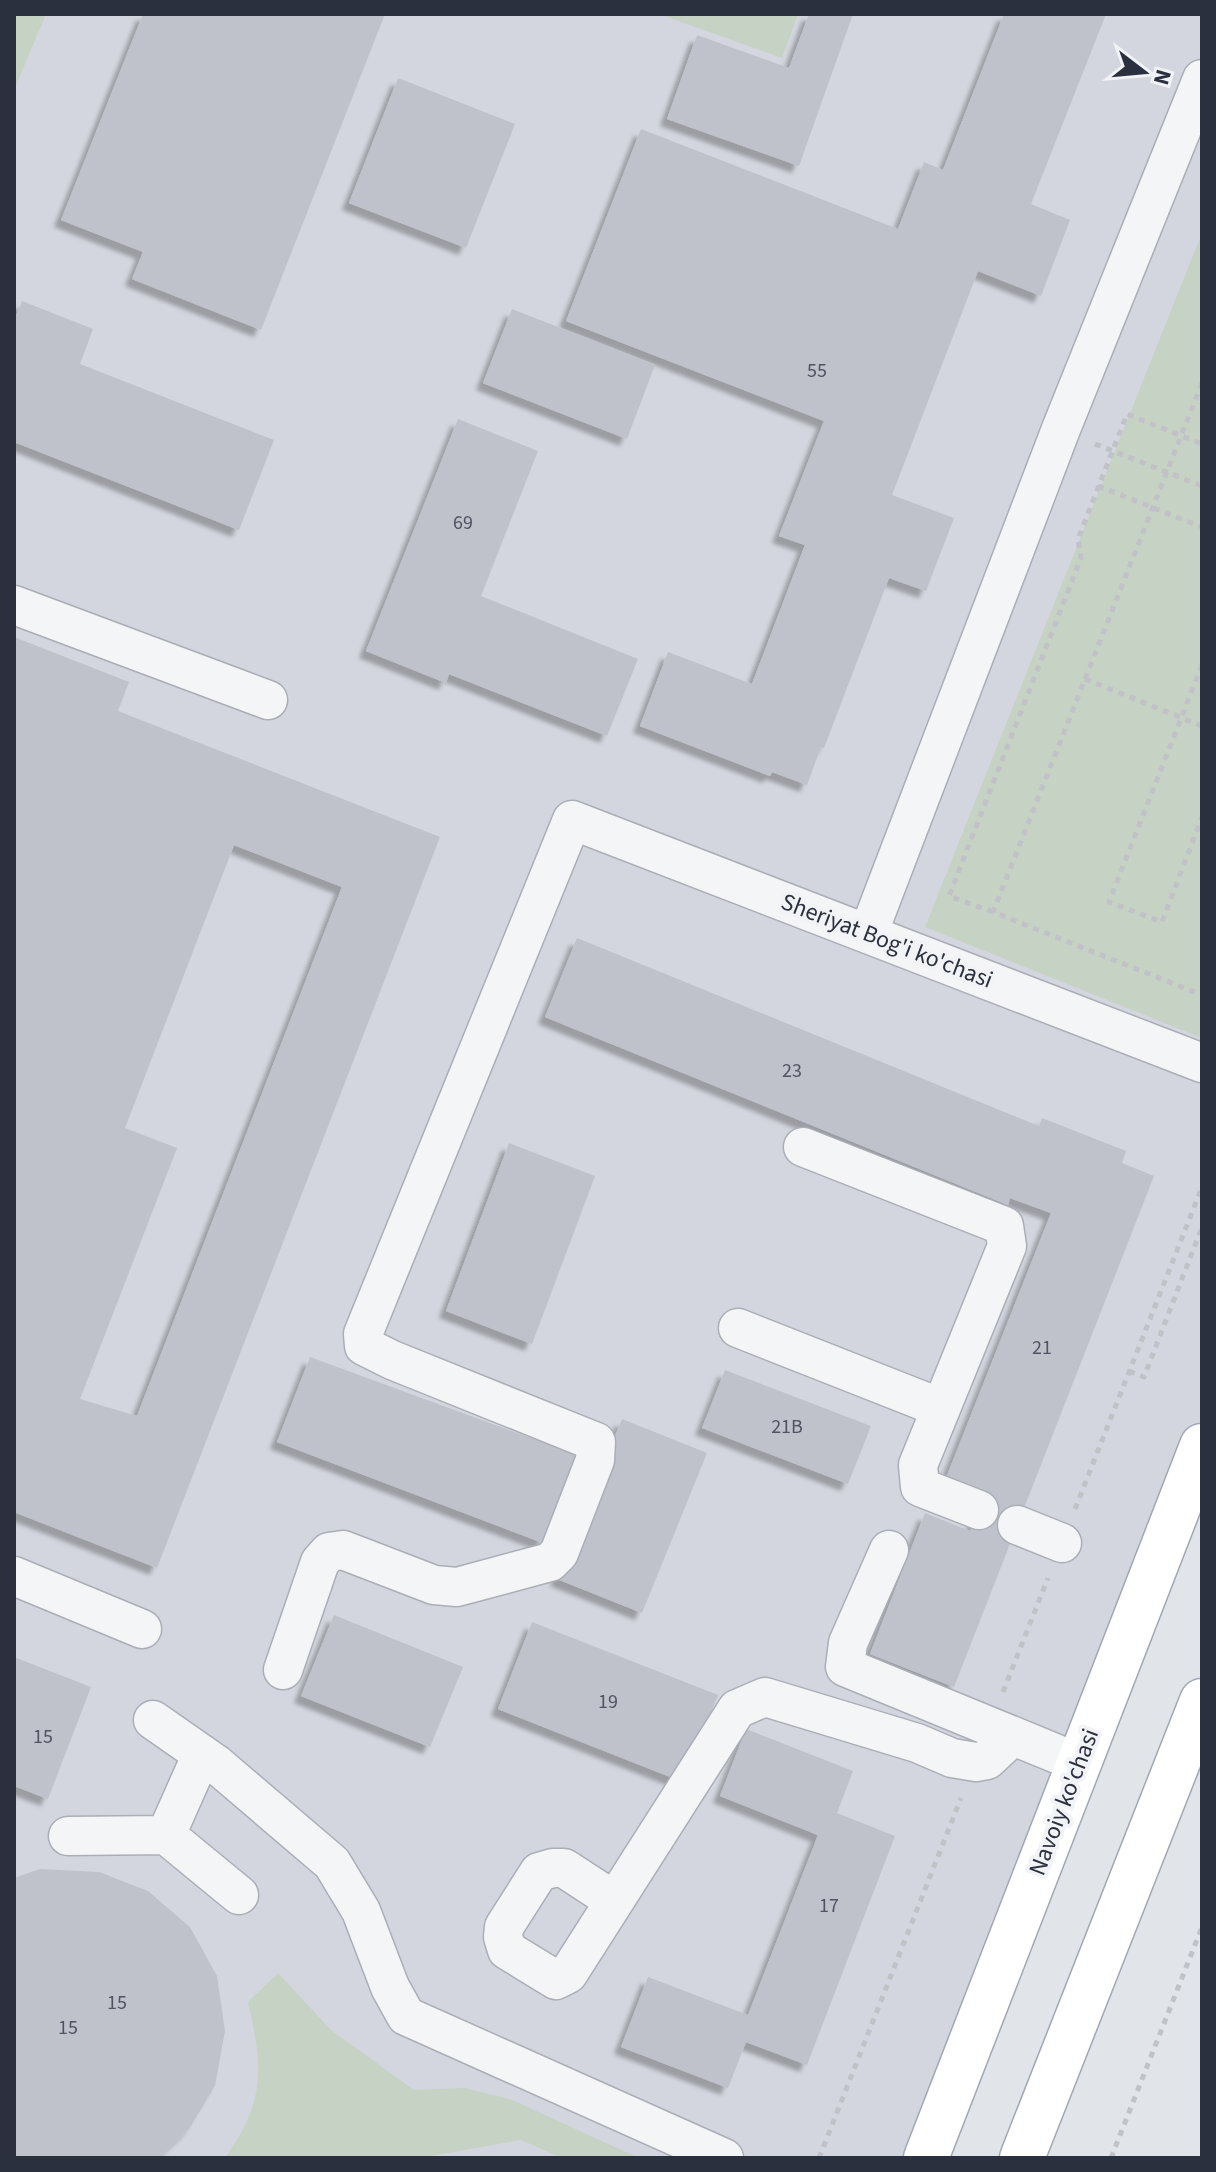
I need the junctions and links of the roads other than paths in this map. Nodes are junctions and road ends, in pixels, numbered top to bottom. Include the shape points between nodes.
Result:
1 (1202, 79) edge
2 (14, 605) edge
3 (268, 700) dead end
4 (868, 934) junction
5 (1202, 1063) edge
6 (803, 1147) dead end
7 (738, 1328) dead end
8 (941, 1408) junction
9 (1202, 1446) edge
10 (979, 1510) dead end
11 (1017, 1525) dead end
12 (1062, 1543) road end
13 (889, 1550) dead end
14 (14, 1576) edge
15 (142, 1629) dead end
16 (283, 1670) dead end
17 (1202, 1701) edge
18 (153, 1720) dead end
19 (1001, 1730) junction
20 (202, 1754) junction
21 (1079, 1763) junction
22 (166, 1835) junction
23 (68, 1836) dead end
24 (239, 1895) dead end
25 (613, 1900) dead end
26 (724, 2158) edge
27 (926, 2158) edge
28 (1022, 2158) edge

1 - 4 street
2 - 3 street
4 - 5 street, Sheriyat Bog'i ko'chasi
4 - 16 street, Sheriyat Bog'i ko'chasi via 572,820 363,1334 364,1346 392,1360 596,1442 595,1460 559,1553 550,1562 457,1587 434,1585 343,1550 329,1552 320,1562
6 - 8 street via 1004,1226 1007,1246
7 - 8 street
8 - 10 street via 918,1465 920,1487
9 - 21 main road, Navoiy ko'chasi
11 - 12 street
13 - 19 street via 848,1643 845,1667
14 - 15 street
17 - 28 main road
18 - 20 street
19 - 21 street
19 - 25 street via 987,1760 976,1762 765,1697 737,1709
20 - 22 street
20 - 26 street via 332,1863 361,1911 406,2016
21 - 27 main road, Navoiy ko'chasi
22 - 23 street
22 - 24 street

